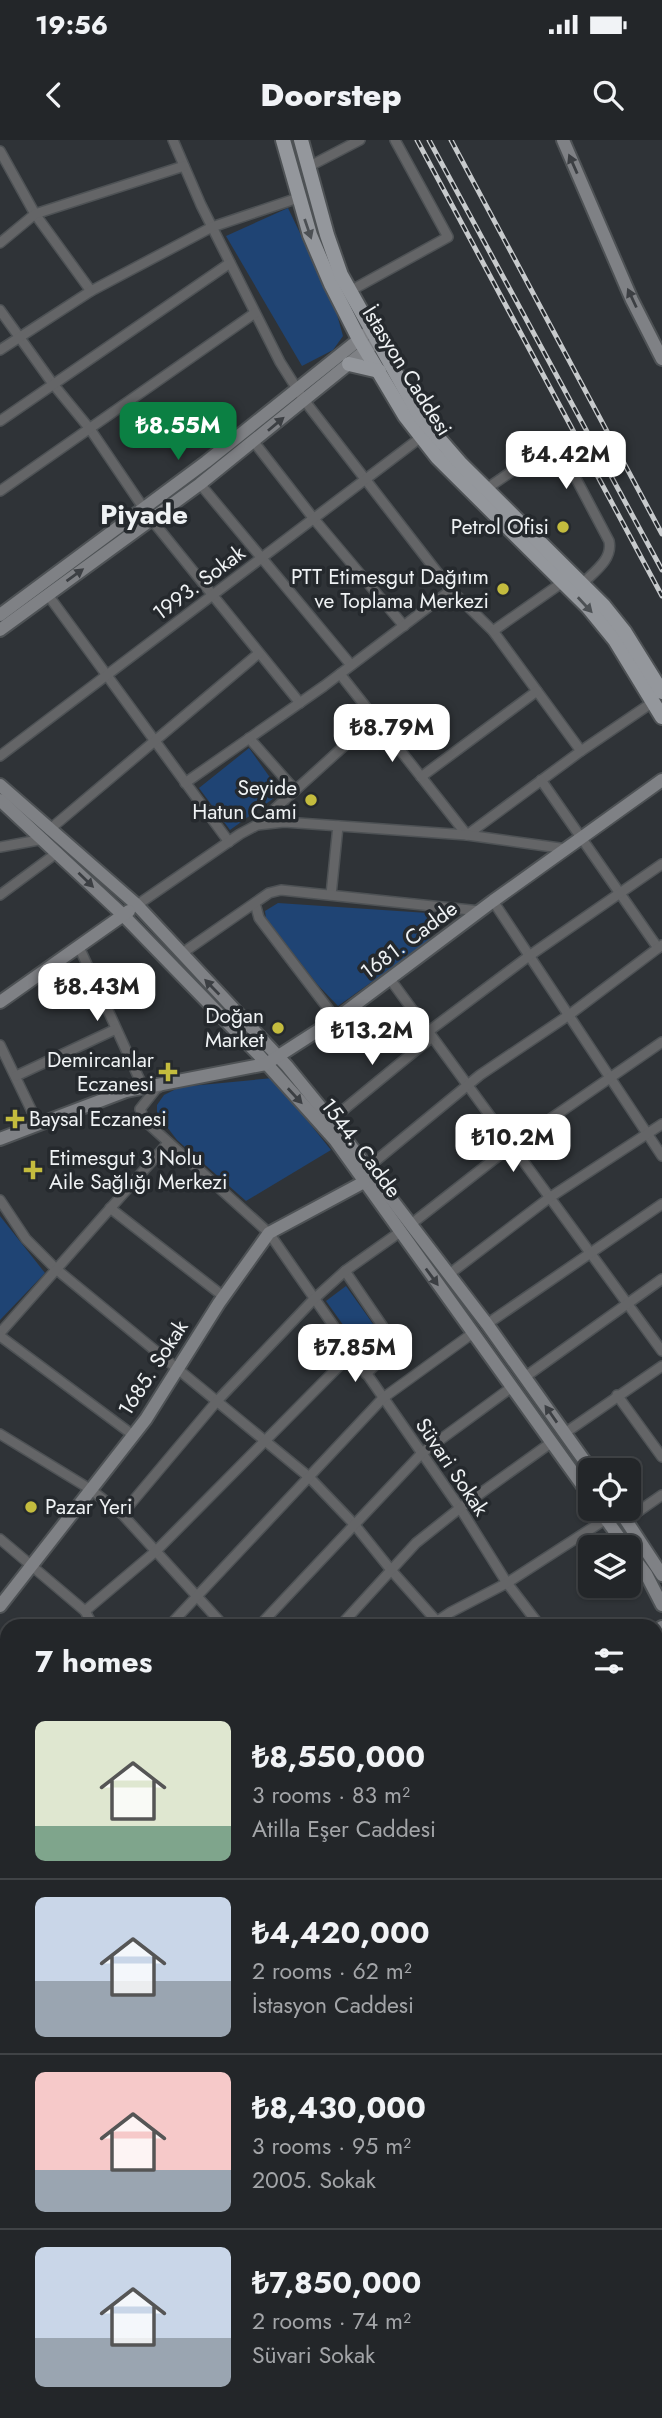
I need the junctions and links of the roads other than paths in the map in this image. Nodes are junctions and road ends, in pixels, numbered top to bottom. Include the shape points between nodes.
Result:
1 (173, 140) edge
2 (282, 140) edge
3 (301, 140) edge
4 (360, 140) edge
5 (395, 140) edge
6 (563, 140) edge
7 (0, 151) edge
8 (184, 166) junction
9 (308, 167) junction
10 (4, 169) edge
11 (298, 198) junction
12 (35, 214) junction
13 (212, 227) junction
14 (0, 243) edge
15 (230, 263) junction
16 (90, 291) junction
17 (350, 291) junction
18 (0, 310) edge
19 (255, 313) junction
20 (19, 337) junction
21 (368, 340) junction
22 (0, 350) edge
23 (662, 359) edge
24 (349, 364) junction
25 (379, 371) junction
26 (53, 384) junction
27 (297, 388) junction
28 (304, 400) junction
29 (0, 421) edge
30 (90, 429) junction
31 (420, 438) junction
32 (254, 442) junction
33 (366, 480) junction
34 (200, 484) junction
35 (486, 489) junction
36 (0, 491) edge
37 (147, 514) junction
38 (314, 519) junction
39 (261, 558) junction
40 (563, 582) junction
41 (583, 583) junction
42 (451, 590) junction
43 (212, 594) junction
44 (48, 595) junction
45 (2, 611) edge
46 (404, 626) junction
47 (0, 630) edge
48 (493, 631) junction
49 (259, 653) junction
50 (351, 665) junction
51 (340, 674) junction
52 (106, 675) junction
53 (537, 691) junction
54 (657, 697) edge
55 (300, 703) junction
56 (662, 717) edge
57 (375, 718) junction
58 (249, 738) junction
59 (154, 741) junction
60 (581, 751) junction
61 (0, 756) edge
62 (421, 777) junction
63 (541, 780) junction
64 (662, 780) edge
65 (185, 783) junction
66 (0, 785) edge
67 (295, 790) junction
68 (0, 800) edge
69 (257, 825) junction
70 (338, 826) junction
71 (46, 835) junction
72 (467, 835) junction
73 (582, 838) junction
74 (229, 842) junction
75 (0, 847) edge
76 (567, 849) junction
77 (58, 852) junction
78 (662, 864) edge
79 (621, 893) junction
80 (0, 895) edge
81 (331, 895) junction
82 (493, 901) junction
83 (255, 902) junction
84 (137, 905) junction
85 (480, 911) junction
86 (123, 915) junction
87 (660, 946) edge
88 (79, 947) junction
89 (181, 954) junction
90 (530, 956) junction
91 (390, 979) junction
92 (0, 1002) edge
93 (569, 1015) junction
94 (336, 1019) junction
95 (116, 1029) junction
96 (431, 1034) junction
97 (662, 1042) edge
98 (0, 1045) edge
99 (278, 1056) junction
100 (266, 1064) junction
101 (16, 1076) junction
102 (610, 1077) junction
103 (166, 1084) junction
104 (468, 1085) junction
105 (143, 1087) junction
106 (331, 1120) junction
107 (662, 1124) edge
108 (38, 1125) junction
109 (648, 1135) junction
110 (0, 1139) edge
111 (168, 1143) junction
112 (511, 1146) junction
113 (662, 1156) edge
114 (367, 1168) junction
115 (364, 1182) junction
116 (549, 1198) junction
117 (0, 1200) edge
118 (662, 1204) edge
119 (110, 1208) junction
120 (405, 1228) junction
121 (269, 1233) junction
122 (591, 1254) junction
123 (56, 1269) junction
124 (345, 1271) junction
125 (448, 1275) junction
126 (662, 1279) edge
127 (223, 1296) junction
128 (314, 1299) junction
129 (628, 1303) junction
130 (486, 1324) junction
131 (473, 1333) junction
132 (0, 1334) edge
133 (662, 1350) edge
134 (352, 1353) junction
135 (662, 1366) edge
136 (177, 1368) junction
137 (366, 1374) junction
138 (525, 1377) junction
139 (512, 1387) junction
140 (617, 1395) junction
141 (383, 1398) junction
142 (217, 1401) junction
143 (565, 1433) junction
144 (133, 1435) junction
145 (2, 1438) edge
146 (264, 1440) junction
147 (552, 1442) junction
148 (422, 1453) junction
149 (662, 1457) edge
150 (583, 1458) edge
151 (309, 1477) junction
152 (578, 1479) edge
153 (90, 1489) junction
154 (662, 1495) edge
155 (460, 1508) junction
156 (641, 1510) edge
157 (122, 1514) junction
158 (592, 1521) edge
159 (627, 1521) edge
160 (354, 1524) junction
161 (0, 1539) edge
162 (156, 1551) junction
163 (31, 1565) junction
164 (641, 1567) edge
165 (391, 1570) junction
166 (662, 1576) edge
167 (507, 1583) junction
168 (197, 1595) junction
169 (662, 1605) edge
170 (0, 1606) edge
171 (85, 1611) junction
172 (89, 1619) edge
173 (175, 1619) edge
174 (218, 1619) edge
175 (266, 1619) edge
176 (346, 1619) edge
177 (432, 1619) edge
178 (445, 1619) edge
179 (535, 1619) edge

1 - 8 street
2 - 11 main road, İstasyon Caddesi
3 - 9 main road, İstasyon Caddesi
4 - 9 street
5 - 17 street via 448,237
23 -> 6 main road
7 - 10 street
8 - 12 street
8 - 13 street
9 - 17 main road, İstasyon Caddesi via 327,235
10 - 12 street
11 - 13 street
11 -> 21 main road, İstasyon Caddesi via 331,284
12 - 14 street
12 - 16 street
13 - 15 street
13 - 16 street
15 - 19 street
15 - 26 street
16 - 20 street
17 - 21 main road, İstasyon Caddesi
18 - 20 street
19 - 27 street
19 - 30 street
20 - 22 street
20 - 26 street
21 - 24 main road
21 - 25 main road, İstasyon Caddesi
21 - 27 main road
21 - 35 main road, İstasyon Caddesi via 421,418
24 - 25 main road
24 - 28 main road
25 - 31 main road, İstasyon Caddesi
26 - 29 street
26 - 30 street
27 - 28 street
27 - 37 main road
32 -> 28 main road
28 - 33 street
30 - 36 street
30 - 37 street
31 - 33 street, 1993. Sokak
31 - 40 main road, İstasyon Caddesi
32 - 34 main road
32 - 38 street
33 - 38 street, 1993. Sokak
33 - 42 street
34 - 37 main road
34 - 39 street
35 - 41 main road, İstasyon Caddesi
35 - 41 street via 546,448 563,454 611,550
37 - 43 street
44 -> 37 main road
37 - 45 main road
38 - 39 street, 1993. Sokak
38 - 46 street
39 - 43 street, 1993. Sokak
39 - 50 street
40 - 48 street
40 -> 54 main road, İstasyon Caddesi via 615,639
41 - 54 main road, İstasyon Caddesi via 624,631
42 - 46 street
42 - 48 street
43 - 49 street
43 - 52 street, 1993. Sokak
44 - 47 main road
44 - 52 street
46 - 50 street
48 - 53 street
49 - 55 street
49 - 59 street
50 - 51 street
51 - 55 street
51 - 57 street
52 - 59 street
52 - 61 street, 1993. Sokak
53 - 60 street
53 - 62 street
54 - 56 main road, İstasyon Caddesi
54 - 60 street
55 - 58 street
57 - 62 street
57 - 67 street
58 - 65 street
58 - 67 street
59 - 65 street
59 - 71 street
60 - 63 street
62 - 72 street
63 - 72 street
63 - 73 street
64 - 73 main road, 1681. Cadde
65 - 74 street
66 - 71 main road, 1544. Cadde
67 - 69 street
68 - 71 main road, 1544. Cadde
69 - 70 street
69 - 74 street
70 - 72 street
70 - 81 street
71 - 75 street
71 - 77 main road, 1544. Cadde
71 - 84 main road, 1544. Cadde
72 - 76 street
73 - 76 main road, 1681. Cadde
73 - 79 street
74 - 84 street
76 - 82 main road, 1681. Cadde
77 - 80 street
77 -> 86 main road, 1544. Cadde
78 - 79 street
79 - 87 street
79 - 90 street
81 - 83 street via 281,890
81 - 85 street
82 - 85 main road, 1681. Cadde
82 - 90 street
83 - 89 street
83 - 94 street via 259,918
84 - 86 main road
84 - 89 main road, 1544. Cadde
85 - 91 main road, 1681. Cadde
86 - 88 main road
86 - 100 main road, 1544. Cadde
87 - 93 street
88 - 92 main road
88 - 95 street
99 -> 89 main road, 1544. Cadde
90 - 93 street
90 - 96 street
91 - 94 main road, 1681. Cadde
91 - 96 street
93 - 102 street
93 - 104 street
94 - 99 main road, 1681. Cadde
95 - 101 street
95 - 105 street
96 - 104 street
96 - 106 street
97 - 102 street
98 - 101 street
99 - 100 main road, 1681. Cadde
99 - 106 main road, 1544. Cadde
100 - 103 main road, 1681. Cadde
100 -> 115 main road, 1544. Cadde via 335,1140
101 - 108 street
102 - 109 street
102 - 112 street
103 - 105 main road, 1681. Cadde
103 - 111 street, Süvari Sokak via 140,1109 145,1121
104 - 112 street
104 - 114 street
105 - 108 main road, 1681. Cadde
106 - 114 main road, 1544. Cadde
107 - 109 street
108 - 110 main road, 1681. Cadde
109 - 113 street
109 - 116 street
111 - 119 street
111 - 121 street, Süvari Sokak
112 - 116 street
112 - 120 street
114 - 120 main road, 1544. Cadde
115 - 120 main road, 1544. Cadde
115 - 121 main road, 1685. Sokak
116 - 122 street
116 - 125 street
117 - 123 street via 26,1239
118 - 122 street
119 - 123 street
119 - 127 street
120 - 124 street
120 - 125 main road, 1544. Cadde
120 -> 131 main road, 1544. Cadde
121 - 127 main road, 1685. Sokak
121 - 128 street, Süvari Sokak
122 - 129 street
122 - 130 street
123 - 132 street
123 - 136 street
124 - 128 street
124 - 137 street via 394,1342
125 - 130 main road, 1544. Cadde
126 - 129 street
127 - 136 main road, 1685. Sokak
128 - 134 street, Süvari Sokak
128 - 142 street
129 - 133 street
129 - 138 street
130 - 138 main road, 1544. Cadde
131 - 139 main road, 1544. Cadde
131 - 141 street
132 - 144 street
134 - 137 street, Süvari Sokak
134 - 146 street
135 - 140 street
136 - 142 street
136 - 144 main road, 1685. Sokak
137 - 141 street, Süvari Sokak
143 -> 138 main road, 1544. Cadde
139 - 147 main road, 1544. Cadde
139 - 148 street
140 - 143 street
140 - 149 street
141 - 148 street, Süvari Sokak
141 - 151 street
142 - 146 street
142 - 157 street
143 - 150 main road, 1544. Cadde
144 - 153 main road, 1685. Sokak
145 - 153 street
146 - 151 street
146 - 162 street
147 - 152 main road, 1544. Cadde
147 - 155 street
148 - 155 street, Süvari Sokak
148 - 160 street
151 - 160 street
151 - 168 street
153 - 157 street
153 - 163 main road, 1685. Sokak
154 - 156 street
155 - 165 street
155 - 167 street, Süvari Sokak
157 - 162 street
158 - 167 street
159 - 166 main road
160 - 165 street
160 - 175 street
161 - 163 street
162 - 168 street
162 - 171 street
163 - 170 main road, 1685. Sokak
163 - 171 street
164 - 169 main road
165 - 176 street
165 - 177 street
167 - 178 street
167 - 179 street, Süvari Sokak
168 - 173 street
168 - 174 street
171 - 172 street

